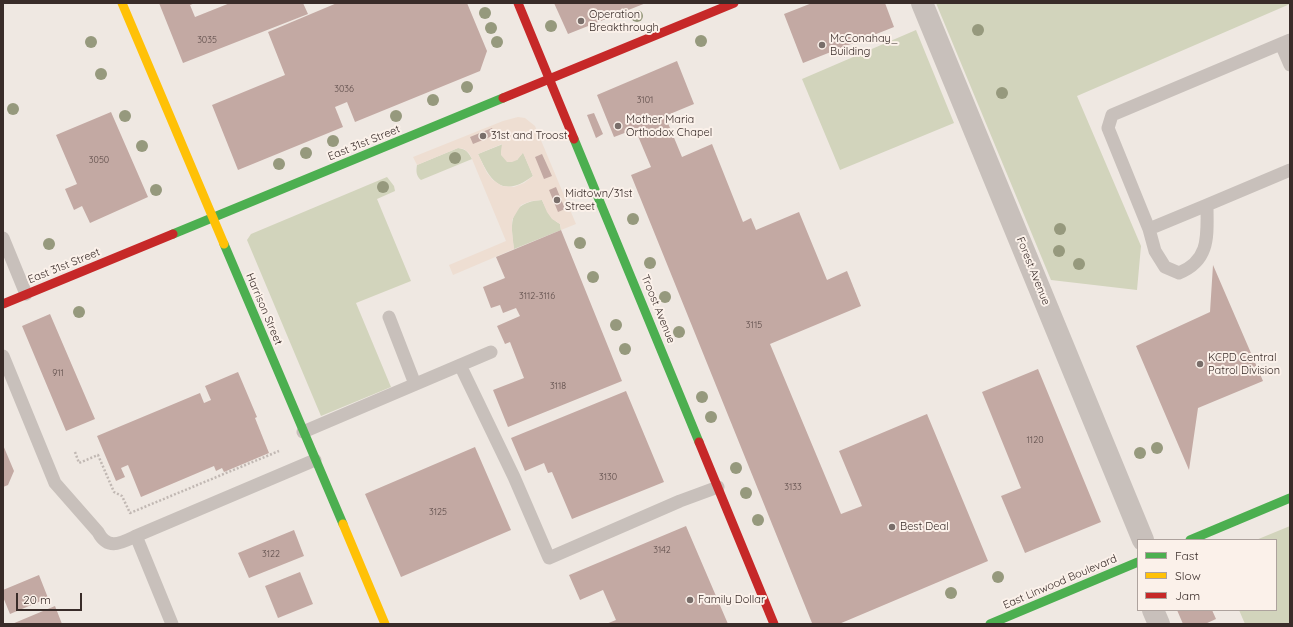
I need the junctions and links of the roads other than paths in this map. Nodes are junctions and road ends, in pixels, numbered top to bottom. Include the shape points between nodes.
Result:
1 (122, 3) edge
2 (518, 3) edge
3 (734, 3) edge
4 (922, 3) edge
5 (1286, 42) edge
6 (1290, 64) edge
7 (550, 79) junction
8 (1290, 170) edge
9 (1207, 205) junction
10 (213, 218) junction
11 (1149, 229) junction
12 (3, 238) edge
13 (26, 294) junction
14 (3, 304) edge
15 (389, 317) dead end
16 (491, 352) dead end
17 (3, 356) edge
18 (460, 365) junction
19 (415, 384) junction
20 (303, 432) junction
21 (315, 460) junction
22 (718, 487) junction
23 (1290, 498) edge
24 (136, 536) junction
25 (1143, 539) edge
26 (1192, 539) edge
27 (1137, 567) edge
28 (1153, 611) edge
29 (172, 624) edge
30 (385, 624) edge
31 (774, 624) edge
32 (990, 624) edge
33 (1159, 624) edge

1 - 10 main road, Harrison Street
2 - 7 main road, Troost Avenue
3 - 7 main road, East 31st Street
4 - 25 street, Forest Avenue
5 - 6 lane
5 - 11 lane via 1112,115 1108,128
7 - 10 main road, East 31st Street
7 - 22 main road, Troost Avenue
8 - 9 lane
9 - 11 lane
9 - 11 lane via 1207,236 1203,254 1190,268 1179,272 1165,267 1155,251
10 - 13 main road, East 31st Street
10 - 20 main road, Harrison Street
12 - 13 lane
13 - 14 main road, East 31st Street
15 - 19 lane
16 - 18 lane
17 - 24 lane via 55,483 106,542 118,544
18 - 19 lane
18 - 22 lane via 514,477 549,558
19 - 20 lane
20 - 21 main road, Harrison Street
21 - 24 lane
21 - 30 main road, Harrison Street
22 - 31 main road, Troost Avenue
23 - 26 main road
24 - 29 lane
27 - 32 main road, East Linwood Boulevard
28 - 33 street

